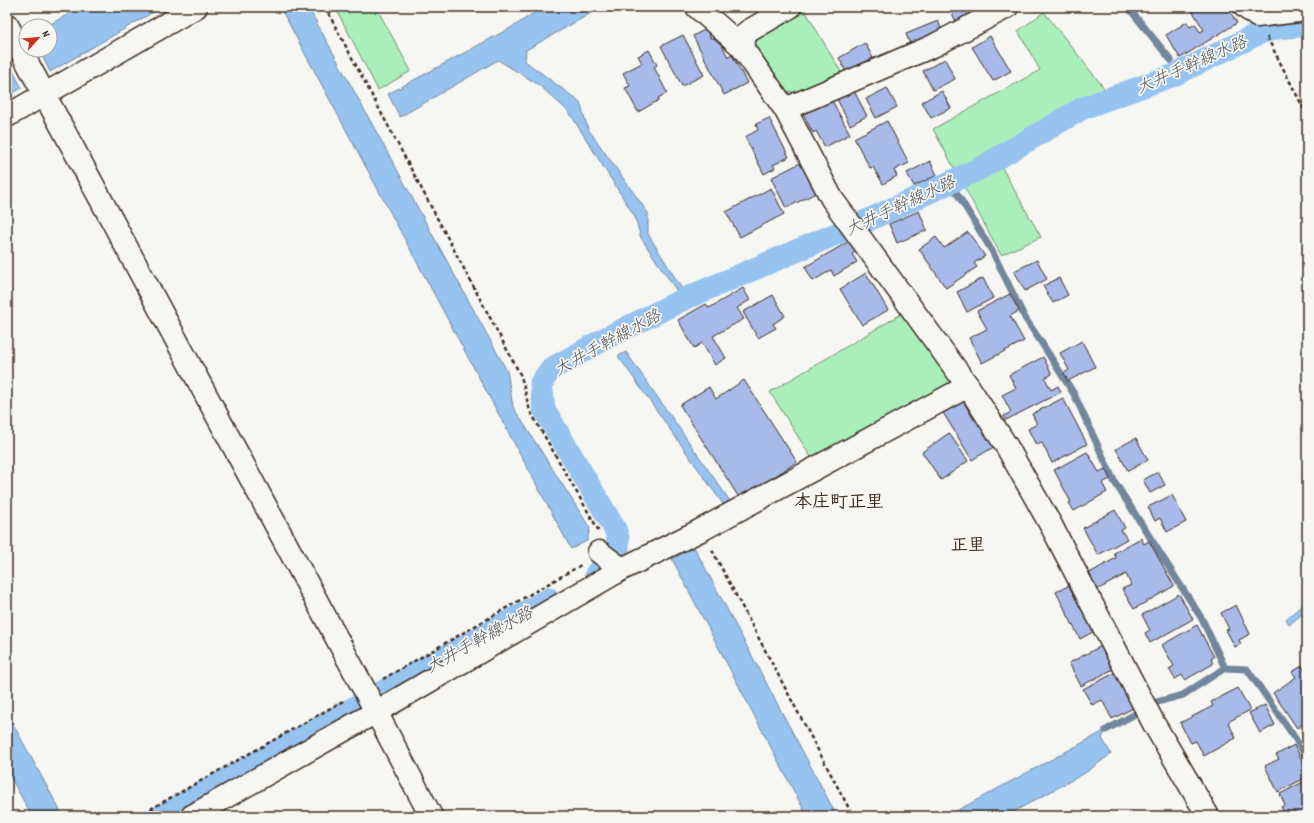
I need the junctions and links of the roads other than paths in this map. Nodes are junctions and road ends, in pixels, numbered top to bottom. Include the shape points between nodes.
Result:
1 (196, 7) edge
2 (697, 7) edge
3 (790, 7) edge
4 (1006, 7) edge
5 (1307, 10) edge
6 (1251, 12) edge
7 (7, 25) edge
8 (741, 46) junction
9 (44, 94) junction
10 (785, 109) junction
11 (7, 116) edge
12 (968, 386) junction
13 (599, 552) road end
14 (622, 569) junction
15 (376, 712) junction
16 (192, 816) edge
17 (431, 816) edge
18 (1208, 816) edge

1 - 9 street
2 - 8 street
3 - 8 street via 747,32
4 - 10 street via 934,46
5 - 6 street
7 - 9 street
8 - 10 street
9 - 11 street
9 - 15 street
10 - 12 street via 832,199
12 - 14 street via 701,530
12 - 18 street via 1007,446 1146,708
13 - 14 street
14 - 15 street
15 - 16 street
15 - 17 street

